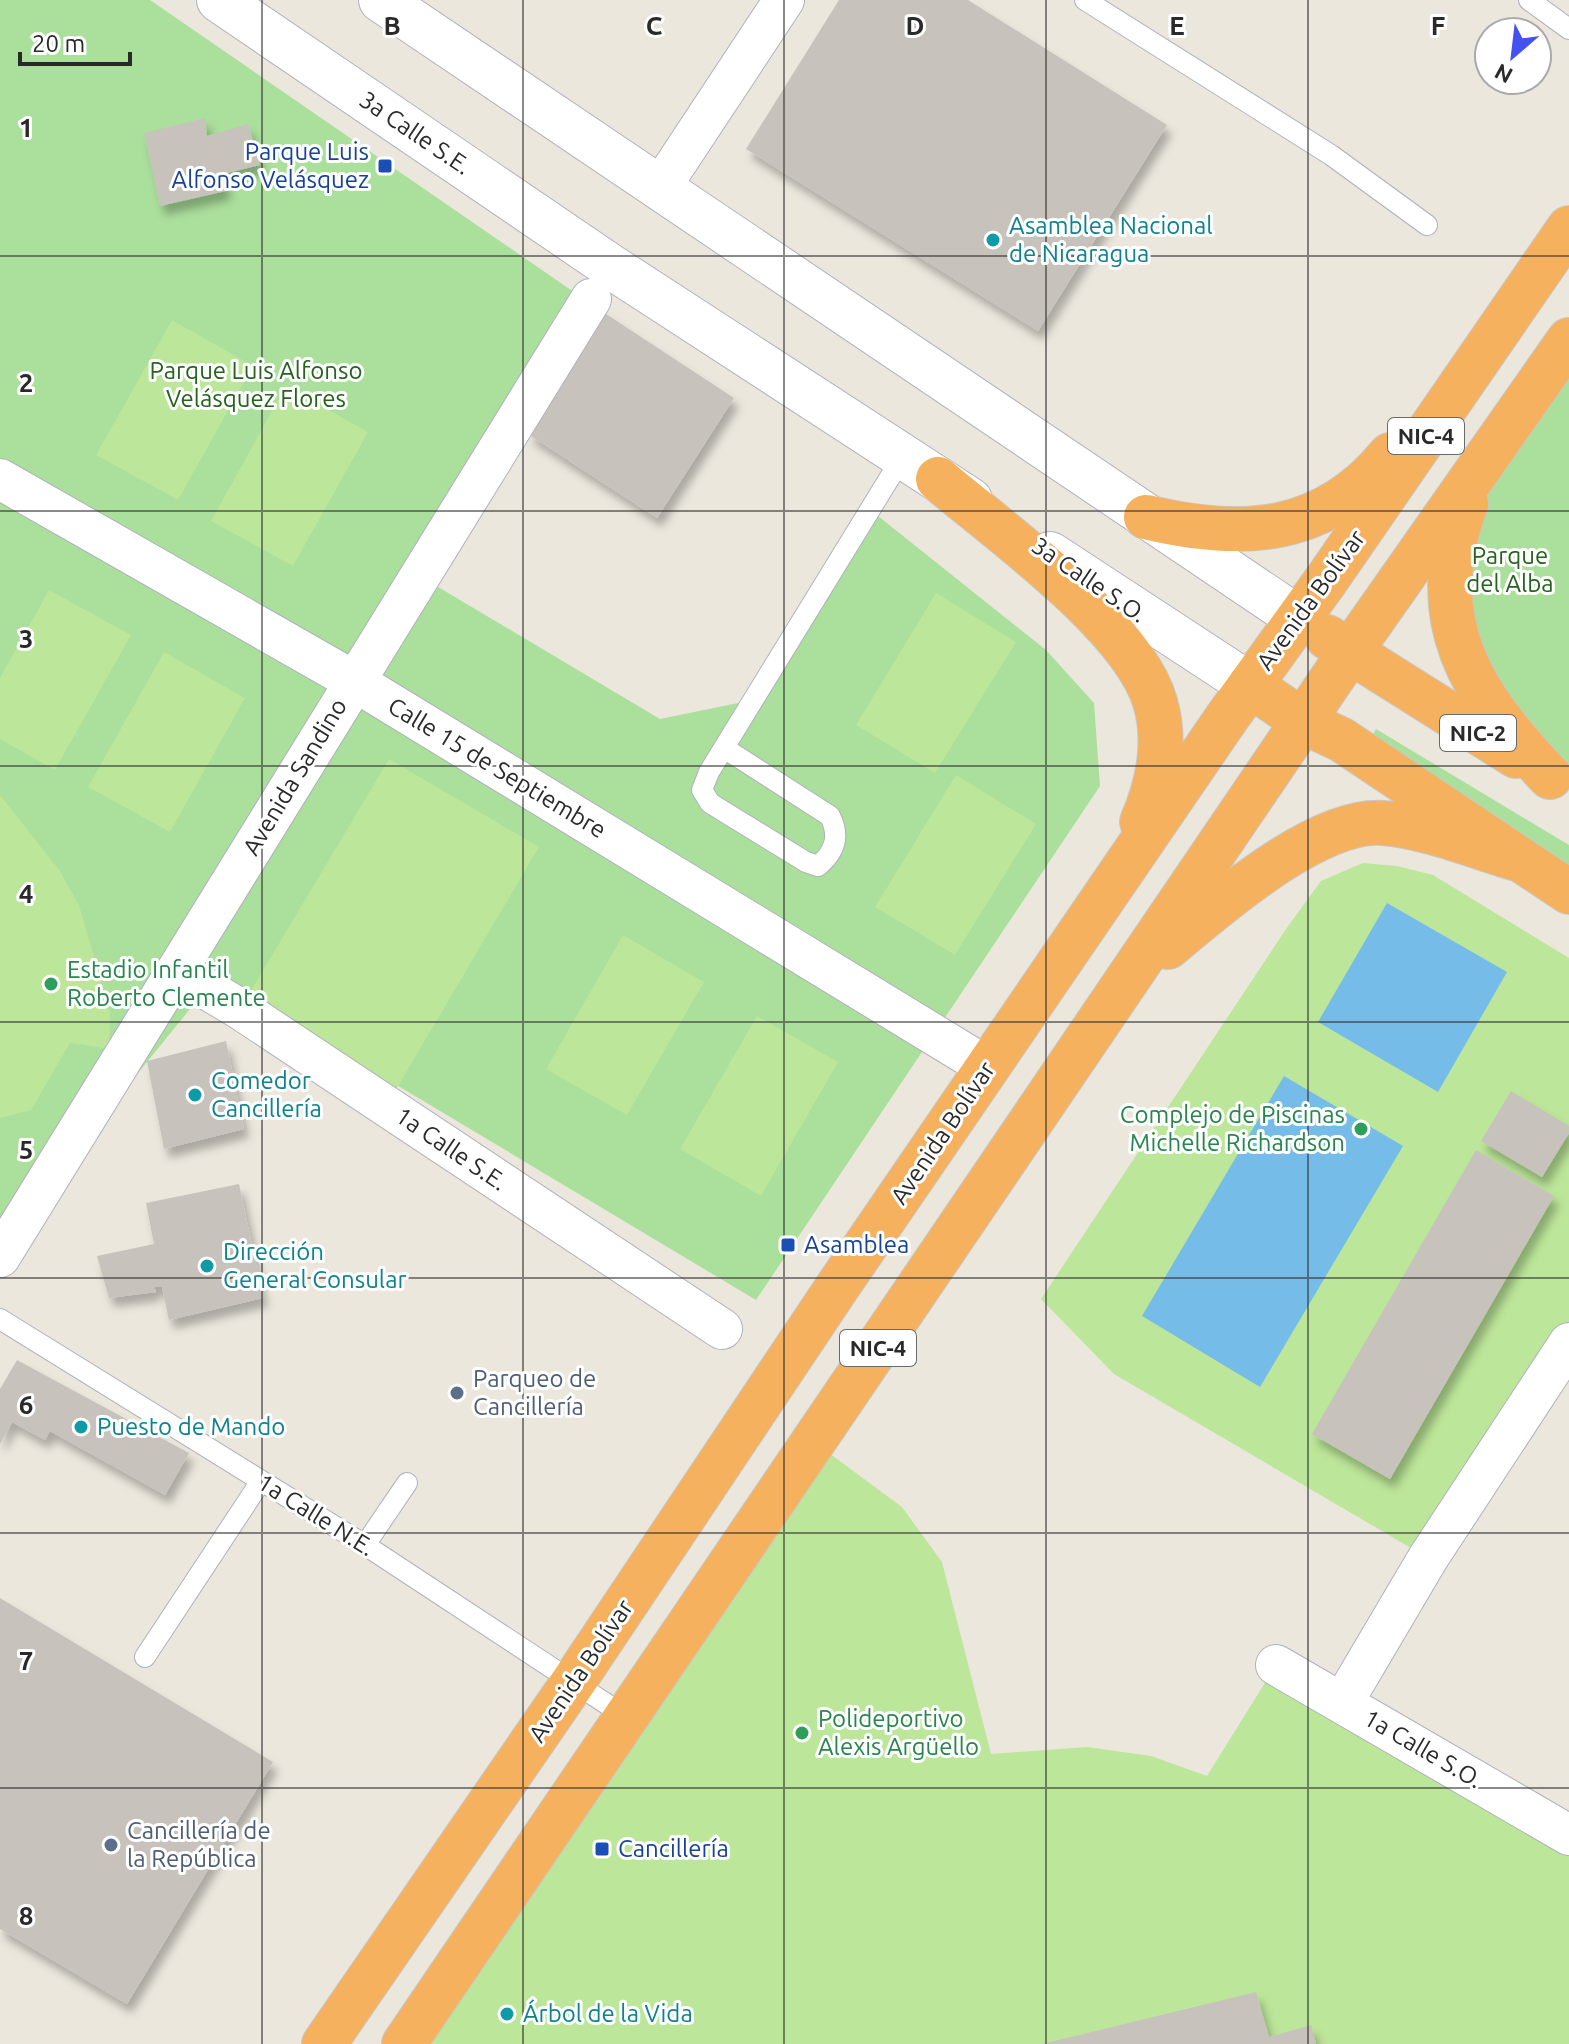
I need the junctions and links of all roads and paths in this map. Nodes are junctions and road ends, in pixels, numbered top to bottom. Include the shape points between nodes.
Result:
1 (219, 0) edge
2 (381, 0) edge
3 (784, 0) edge
4 (1085, 0) edge
5 (1529, 0) edge
6 (1569, 29) edge
7 (660, 188) junction
8 (1427, 225) dead end
9 (1569, 228) edge
10 (600, 282) junction
11 (1524, 293) junction
12 (1569, 340) edge
13 (920, 467) junction
14 (1479, 468) junction
15 (0, 479) edge
16 (1146, 517) junction
17 (1298, 618) junction
18 (1350, 652) junction
19 (354, 681) junction
20 (1250, 685) junction
21 (1304, 722) junction
22 (724, 748) junction
23 (1559, 783) edge
24 (1520, 860) junction
25 (1118, 878) junction
26 (1569, 892) edge
27 (178, 972) junction
28 (1129, 979) junction
29 (987, 1067) junction
30 (0, 1257) edge
31 (0, 1319) edge
32 (722, 1329) dead end
33 (1569, 1343) edge
34 (1557, 1386) edge
35 (261, 1481) junction
36 (407, 1483) dead end
37 (365, 1545) junction
38 (145, 1657) dead end
39 (1276, 1665) dead end
40 (574, 1681) junction
41 (1343, 1702) junction
42 (628, 1718) junction
43 (1569, 1835) edge
44 (324, 2044) edge
45 (404, 2044) edge

1 - 10 street, 3a Calle S.E.
2 - 7 street
3 - 7 street
4 - 8 lane via 1331,155
5 - 6 lane
7 - 16 street
9 - 11 highway, Avenida Bolívar / NIC-4
10 - 13 street, 3a Calle S.O.
10 - 19 street, Avenida Sandino
11 - 16 highway via 1385,461 1330,507 1294,523 1252,529 1207,529
11 - 17 highway, Avenida Bolívar / NIC-4
12 - 14 highway, NIC-4
13 - 20 street, 3a Calle S.O.
13 - 22 lane
13 - 25 highway via 1095,615 1136,662 1154,698 1160,727 1158,766 1145,815
14 - 18 highway, NIC-4
14 - 23 highway via 1454,547 1453,627 1492,710
15 - 19 street, Calle 15 de Septiembre
16 - 17 street
17 - 18 highway, NIC-2
17 - 20 highway, Avenida Bolívar / NIC-4
18 - 21 highway, NIC-4
18 - 23 highway, NIC-2
19 - 27 street, Avenida Sandino
19 - 29 street, Calle 15 de Septiembre
20 - 21 highway, 3a Calle S.O.
20 - 25 highway, Avenida Bolívar / NIC-4
21 - 24 highway, 3a Calle S.O. via 1342,740
21 - 28 highway, NIC-4
22 - 22 lane via 702,790 704,798 806,862 818,866 826,860 836,842 830,816
24 - 26 highway, 3a Calle S.O.
24 - 28 highway via 1409,828 1359,825 1314,841 1276,865
25 - 29 highway, Avenida Bolívar / NIC-4
27 - 30 street, Avenida Sandino
27 - 32 street, 1a Calle S.E.
28 - 42 highway, NIC-4
29 - 40 highway, Avenida Bolívar / NIC-4
31 - 35 lane, 1a Calle N.E.
33 - 34 street
34 - 41 street via 1428,1558
35 - 37 lane, 1a Calle N.E.
35 - 38 lane
36 - 37 lane
37 - 40 lane, 1a Calle N.E.
39 - 41 street, 1a Calle S.O.
40 - 42 lane, 1a Calle N.E.
40 - 44 highway, Avenida Bolívar / NIC-4
41 - 43 street, 1a Calle S.O.
42 - 45 highway, NIC-4

